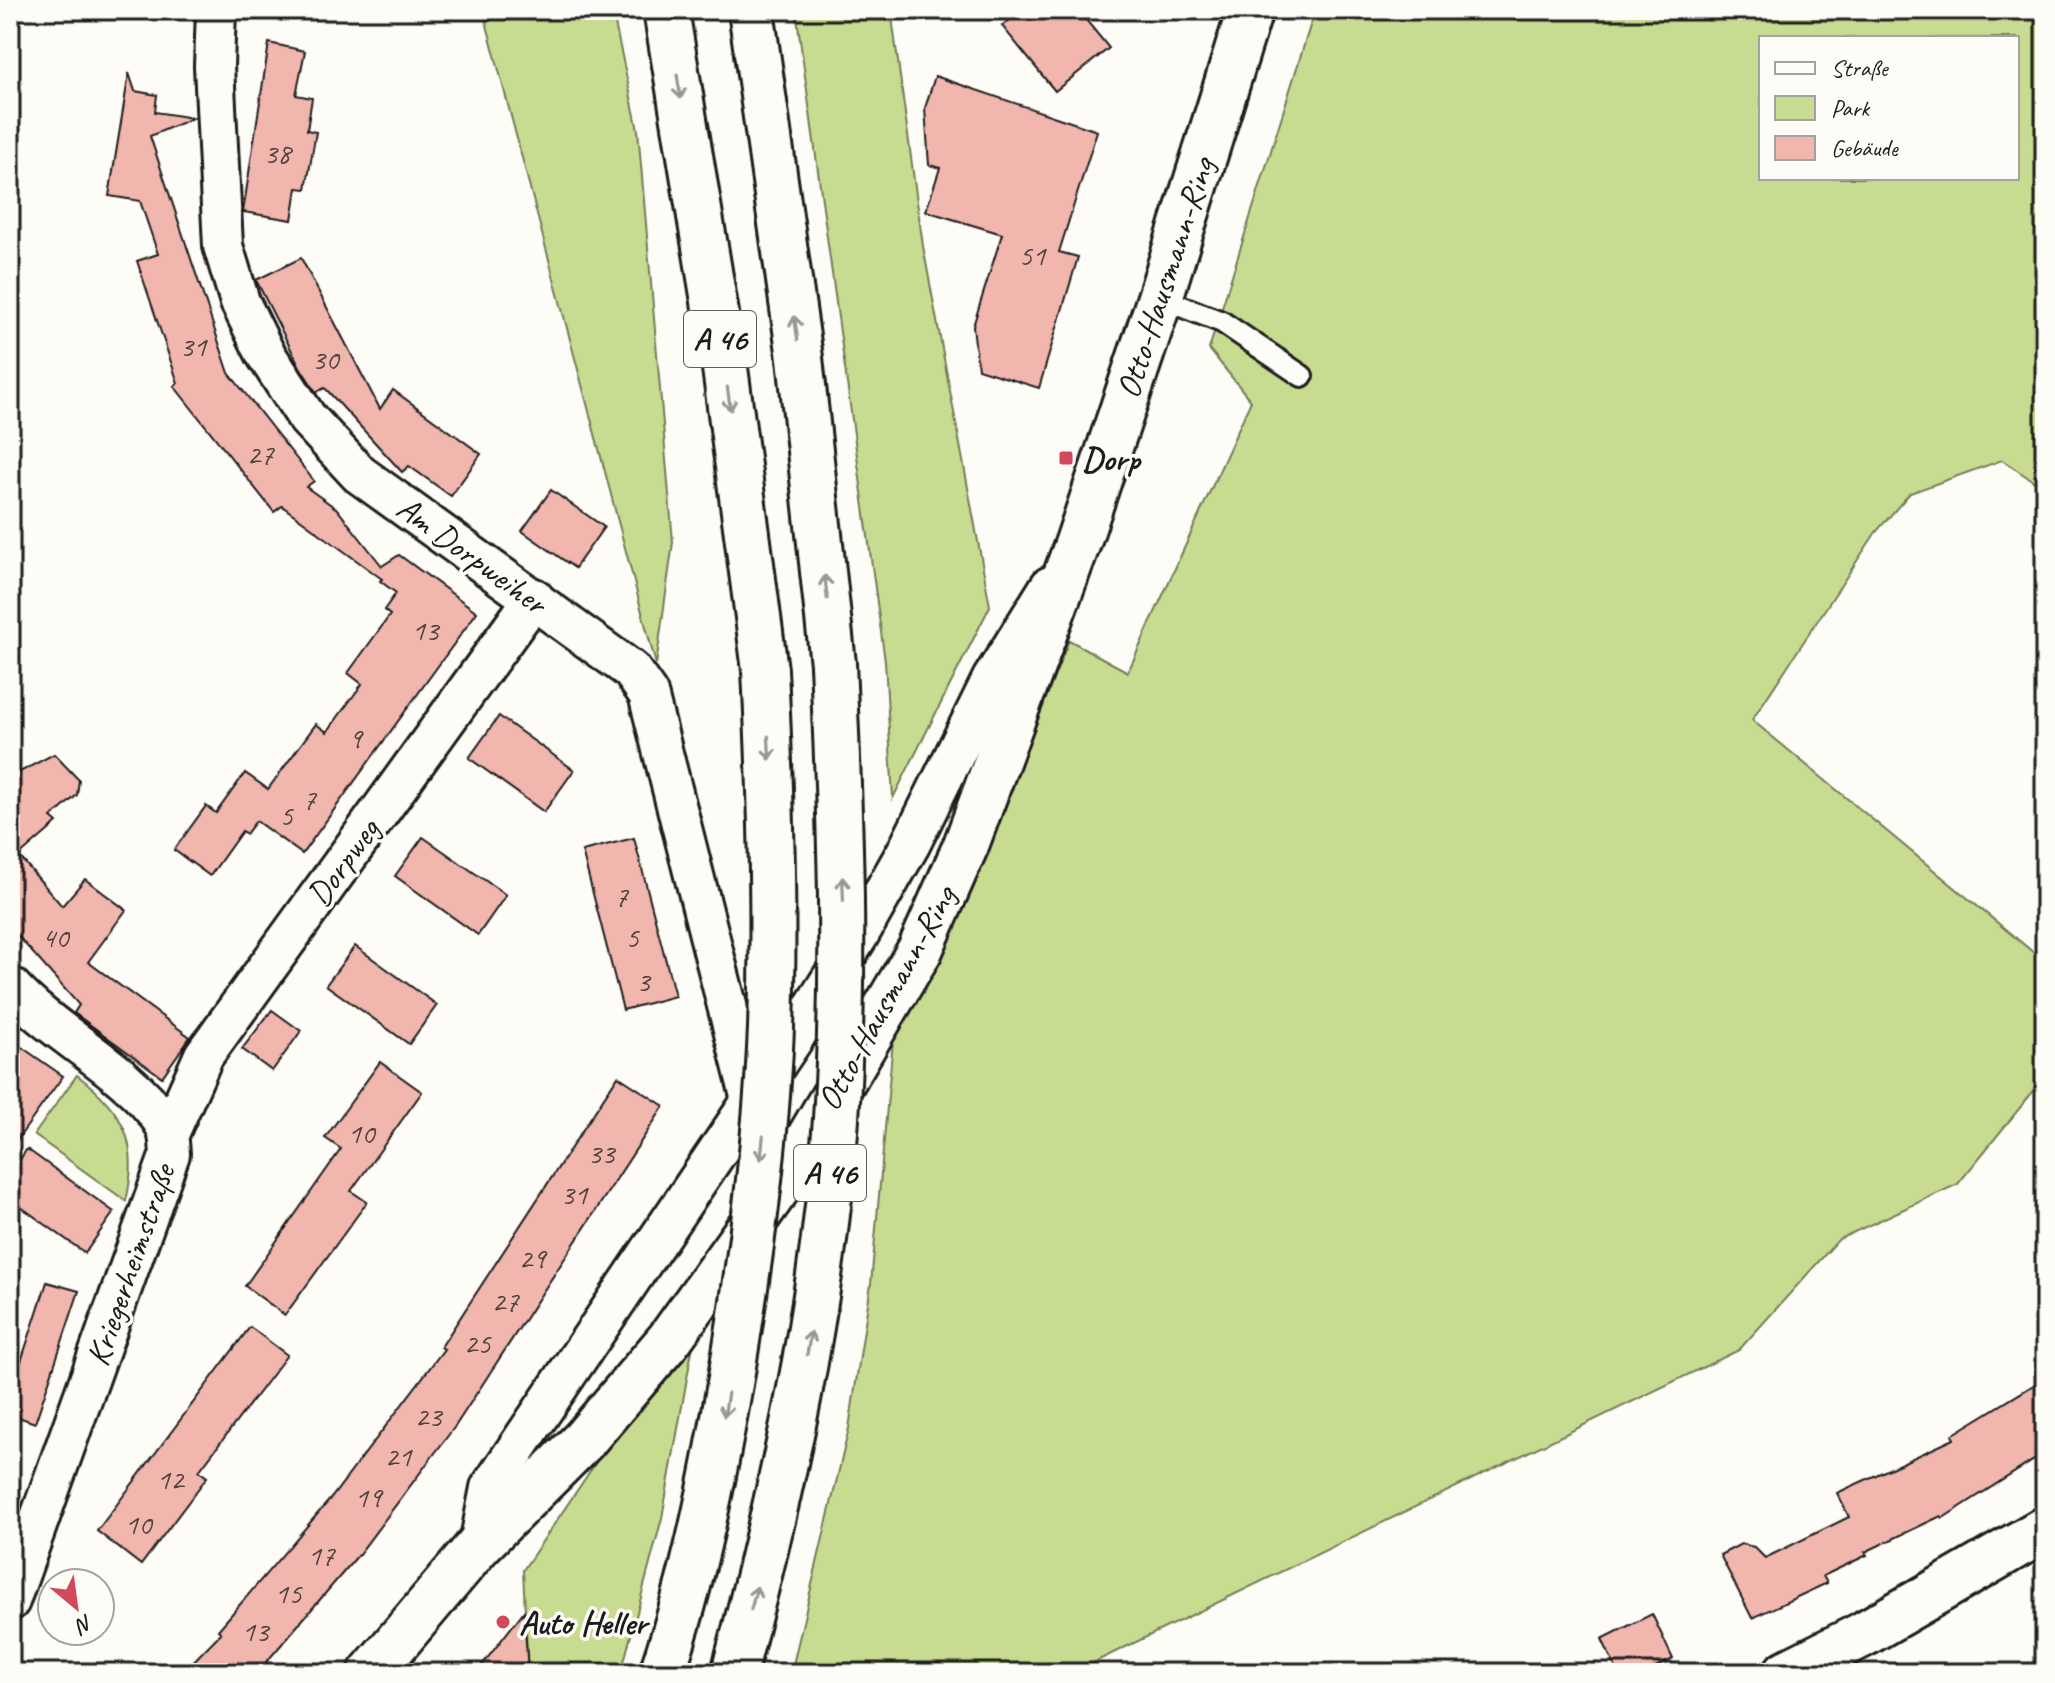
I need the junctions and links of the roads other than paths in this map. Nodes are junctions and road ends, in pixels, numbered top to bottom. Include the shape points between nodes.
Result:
1 (216, 10) edge
2 (666, 10) edge
3 (751, 10) edge
4 (1250, 10) edge
5 (1160, 298) junction
6 (1302, 376) dead end
7 (1077, 545) junction
8 (534, 598) junction
9 (10, 986) edge
10 (751, 1100) junction
11 (169, 1134) junction
12 (2045, 1529) edge
13 (479, 1545) junction
14 (14, 1582) edge
15 (371, 1673) edge
16 (662, 1673) edge
17 (734, 1673) edge
18 (1786, 1673) edge

1 - 8 street, Am Dorpweiher via 223,246 240,302 265,353 307,418 359,474
2 -> 16 main road, A 46, bridge via 725,368 765,670 774,847 771,1029 754,1235 700,1537
17 -> 3 main road, A 46, bridge via 774,1520 815,1303 834,1136 844,910 833,664 800,358
4 - 5 main road, Otto-Hausmann-Ring
5 - 6 lane via 1222,322
5 - 7 main road, Otto-Hausmann-Ring
7 - 10 street, Otto-Hausmann-Ring via 992,679 859,935
7 - 13 main road, Otto-Hausmann-Ring via 944,899 920,950 804,1146 626,1393
8 - 10 street, Am Dorpweiher via 631,670 648,694
8 - 11 street, Dorpweg via 204,1055
9 - 11 street, Kriegerheimstraße via 134,1089
10 - 13 street, Otto-Hausmann-Ring via 490,1488
11 - 14 street, Kriegerheimstraße via 170,1154
12 - 18 main road
13 - 15 main road, Otto-Hausmann-Ring

